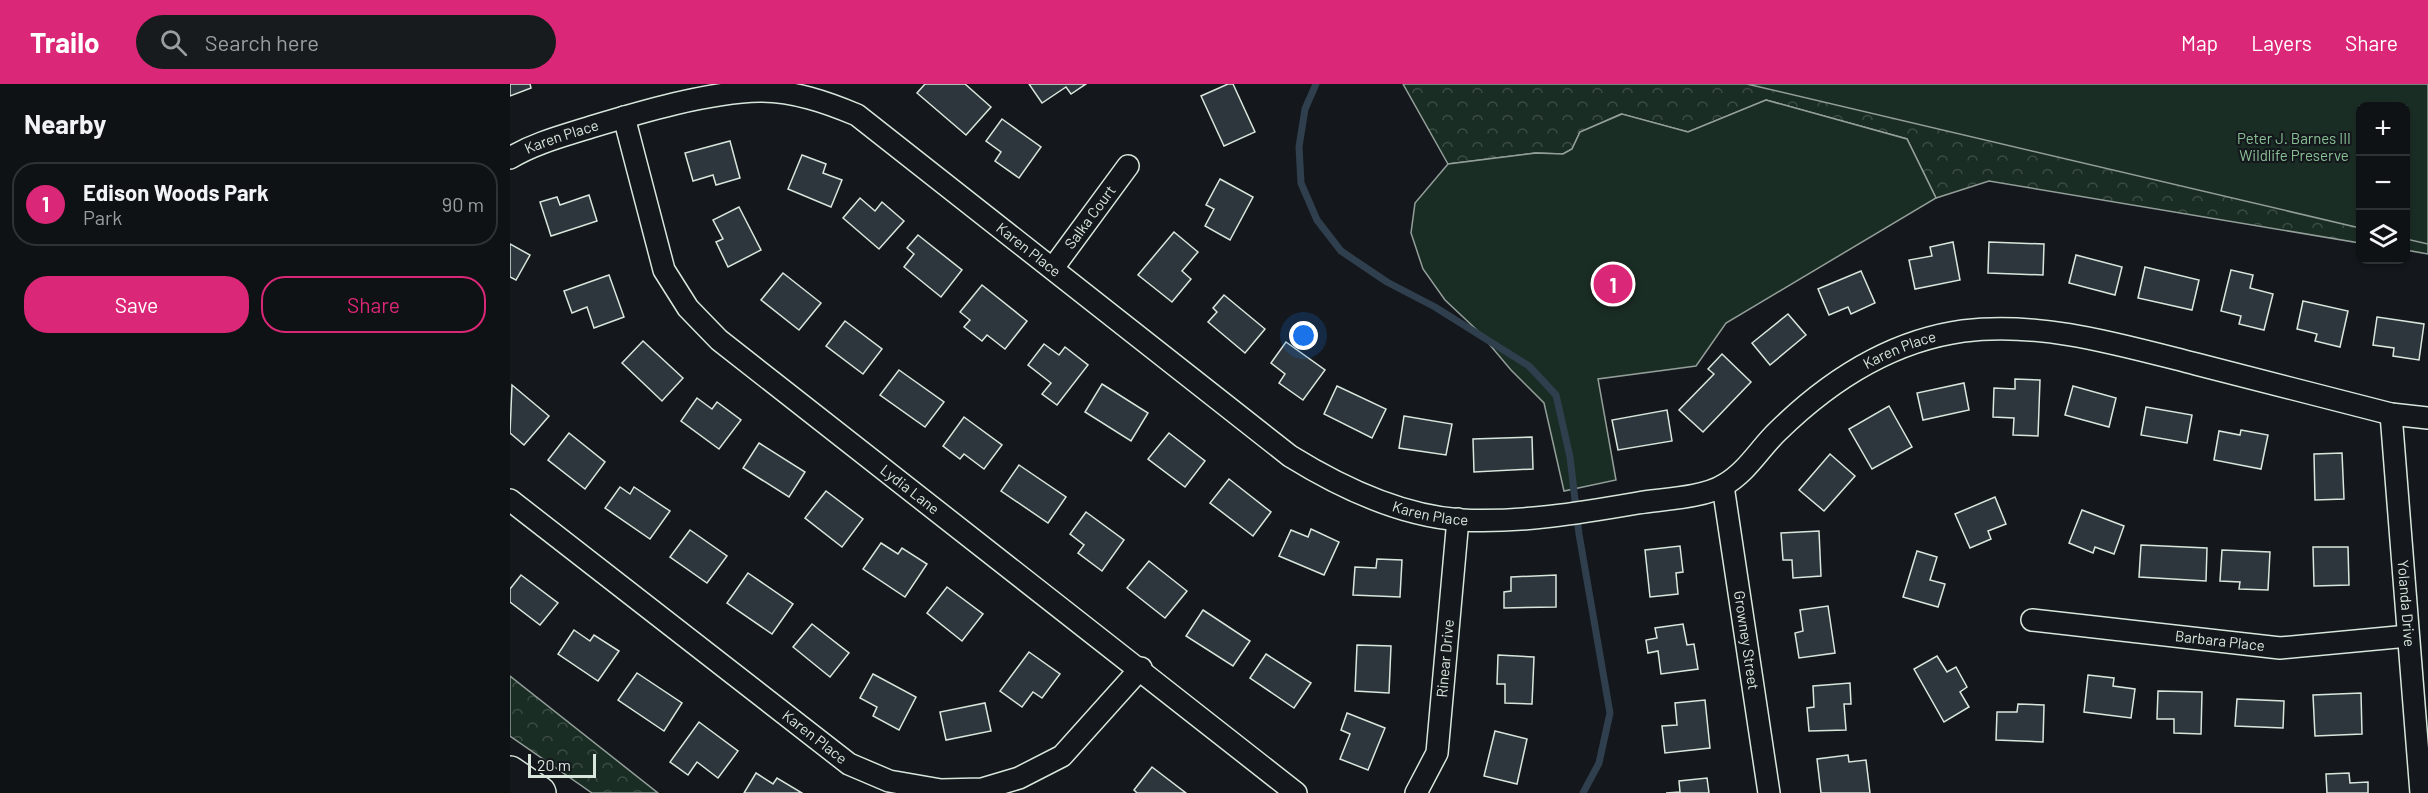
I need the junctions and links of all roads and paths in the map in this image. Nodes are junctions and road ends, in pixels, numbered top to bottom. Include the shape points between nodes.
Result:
1 (624, 117) junction
2 (510, 158) edge
3 (1128, 166) dead end
4 (1053, 268) junction
5 (2391, 414) junction
6 (2428, 418) edge
7 (1723, 486) junction
8 (510, 500) edge
9 (1458, 519) junction
10 (2032, 620) dead end
11 (2408, 636) junction
12 (1141, 668) junction
13 (510, 773) edge
14 (539, 793) edge
15 (1296, 793) edge
16 (1416, 793) edge
17 (1769, 793) edge
18 (2421, 793) edge

1 - 2 street, Karen Place via 543,142
1 - 4 street, Karen Place via 685,102 760,91 802,96 831,105 857,116
1 - 12 street, Lydia Lane via 664,270 688,308 720,340
3 - 4 street, Salka Court
4 - 9 street, Karen Place via 1290,456 1353,490 1405,508
5 - 6 street, Karen Place
5 - 7 street, Karen Place via 2141,350 2035,329 1965,331 1896,349 1831,385
5 - 11 street, Yolanda Drive
7 - 9 street, Karen Place via 1585,512 1503,520
7 - 17 street, Growney Street
8 - 12 street, Karen Place via 849,764 889,781 941,790 982,789 1019,778 1062,756
9 - 16 street, Rinear Drive via 1437,753
10 - 11 street, Barbara Place via 2280,648
11 - 18 street, Yolanda Drive
12 - 15 street, Lydia Lane
13 - 14 highway

